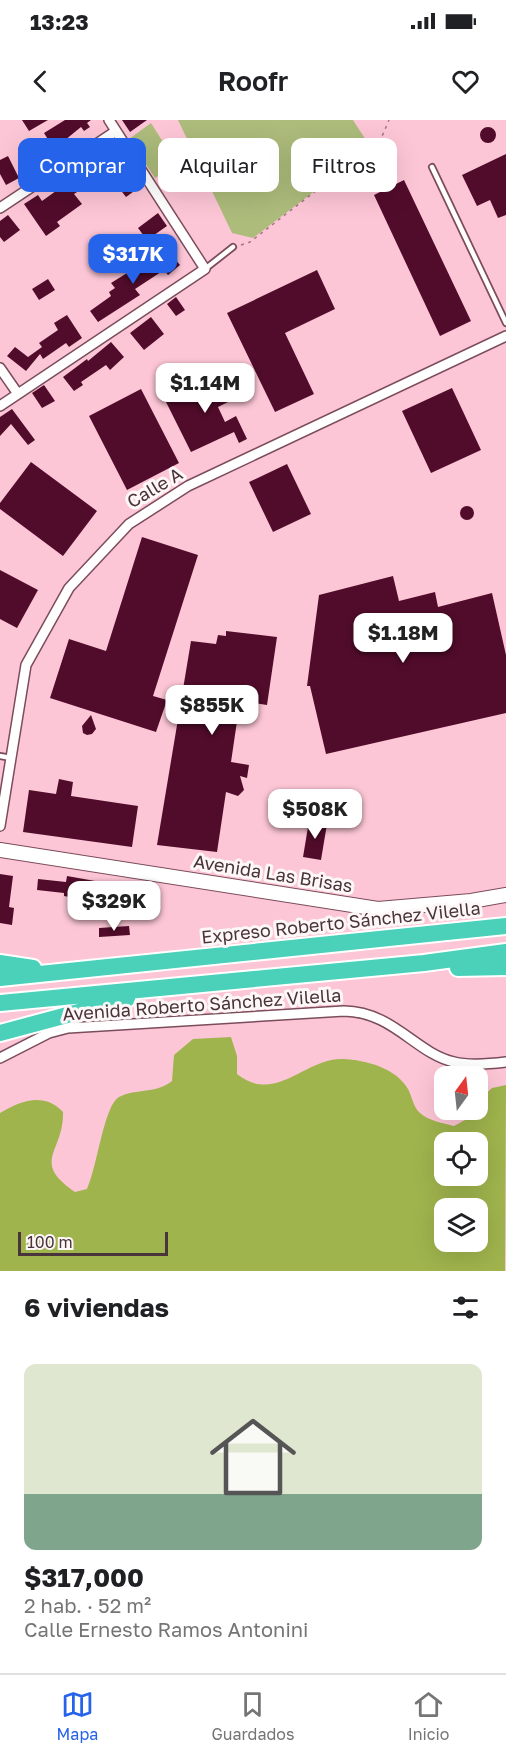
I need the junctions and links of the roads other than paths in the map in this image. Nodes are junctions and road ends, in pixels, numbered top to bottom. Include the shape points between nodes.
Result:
1 (109, 120) edge
2 (116, 131) junction
3 (432, 167) dead end
4 (0, 208) edge
5 (233, 247) road end
6 (205, 269) junction
7 (506, 323) edge
8 (506, 336) edge
9 (0, 368) edge
10 (18, 394) junction
11 (0, 406) edge
12 (0, 756) edge
13 (11, 758) junction
14 (0, 826) edge
15 (0, 850) edge
16 (506, 895) edge
17 (506, 926) edge
18 (506, 952) edge
19 (0, 963) edge
20 (424, 963) junction
21 (506, 967) edge
22 (60, 971) junction
23 (0, 978) edge
24 (161, 988) junction
25 (0, 1004) edge
26 (0, 1033) edge
27 (0, 1058) edge
28 (506, 1062) edge

1 - 2 street
2 - 4 street
2 - 6 street
3 - 7 lane
5 - 6 lane
6 - 10 street
8 - 13 street, Calle A via 188,486 129,524 69,588 26,665
9 - 10 street
10 - 11 street
12 - 13 lane
13 - 14 street, Calle A
15 - 16 street, Avenida Las Brisas via 378,909 471,902
17 - 22 highway, Expreso Roberto Sánchez Vilella
18 - 20 highway
19 - 22 highway
20 - 21 highway via 461,968
20 - 24 highway
22 - 23 highway, Expreso Roberto Sánchez Vilella
24 - 25 highway
24 - 26 highway
27 - 28 street, Avenida Roberto Sánchez Vilella via 49,1033 68,1028 361,1011 454,1062

